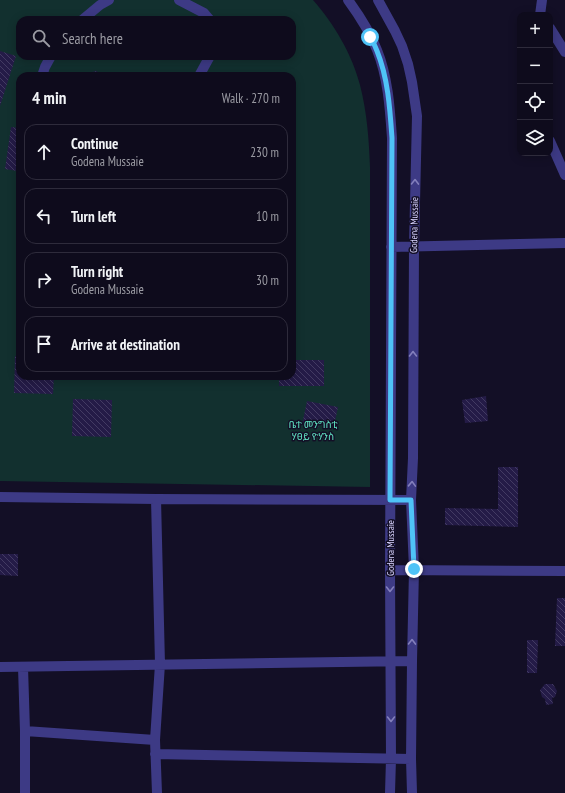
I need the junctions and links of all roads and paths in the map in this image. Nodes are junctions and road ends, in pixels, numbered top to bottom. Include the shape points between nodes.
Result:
1 (109, 0) edge
2 (179, 0) edge
3 (348, 0) edge
4 (378, 0) edge
5 (542, 0) edge
6 (541, 12) edge
7 (87, 16) edge
8 (207, 16) edge
9 (553, 33) edge
10 (565, 52) edge
11 (49, 60) edge
12 (208, 60) edge
13 (43, 72) edge
14 (201, 72) edge
15 (553, 148) edge
16 (565, 175) edge
17 (565, 243) edge
18 (391, 246) junction
19 (414, 246) junction
20 (0, 497) edge
21 (156, 499) junction
22 (390, 500) junction
23 (411, 500) junction
24 (414, 569) junction
25 (390, 570) junction
26 (565, 571) edge
27 (412, 660) junction
28 (390, 661) junction
29 (160, 664) junction
30 (23, 666) junction
31 (0, 667) edge
32 (25, 731) junction
33 (155, 740) junction
34 (155, 754) junction
35 (391, 759) junction
36 (411, 760) junction
37 (25, 793) edge
38 (157, 793) edge
39 (390, 793) edge
40 (412, 793) edge

1 - 7 street
2 - 8 street
3 - 18 street, Godena Mussaie via 377,50 386,86 392,138
19 -> 4 street, Godena Mussaie via 417,116 415,99 402,46
5 - 6 street
9 - 10 street
11 - 13 street
12 - 14 street
15 - 16 street
17 - 19 street
18 - 19 street
18 - 22 street, Godena Mussaie
23 -> 19 street, Godena Mussaie
20 - 21 street
21 - 22 street
21 - 29 street
22 - 23 street
22 - 25 street, Godena Mussaie
23 - 24 street, Godena Mussaie
24 - 25 street
24 - 26 street
27 -> 24 street, Godena Mussaie
25 -> 28 street, Godena Mussaie
27 - 28 street
27 - 36 street, Godena Mussaie
28 - 29 street
28 -> 35 street, Godena Mussaie
29 - 30 street
29 - 33 street
30 - 31 street
30 - 32 street
32 - 33 street
32 - 37 street
33 - 34 street
34 - 35 street
34 - 38 street
35 - 36 street
35 - 39 street, Godena Mussaie
36 - 40 street, Godena Mussaie

